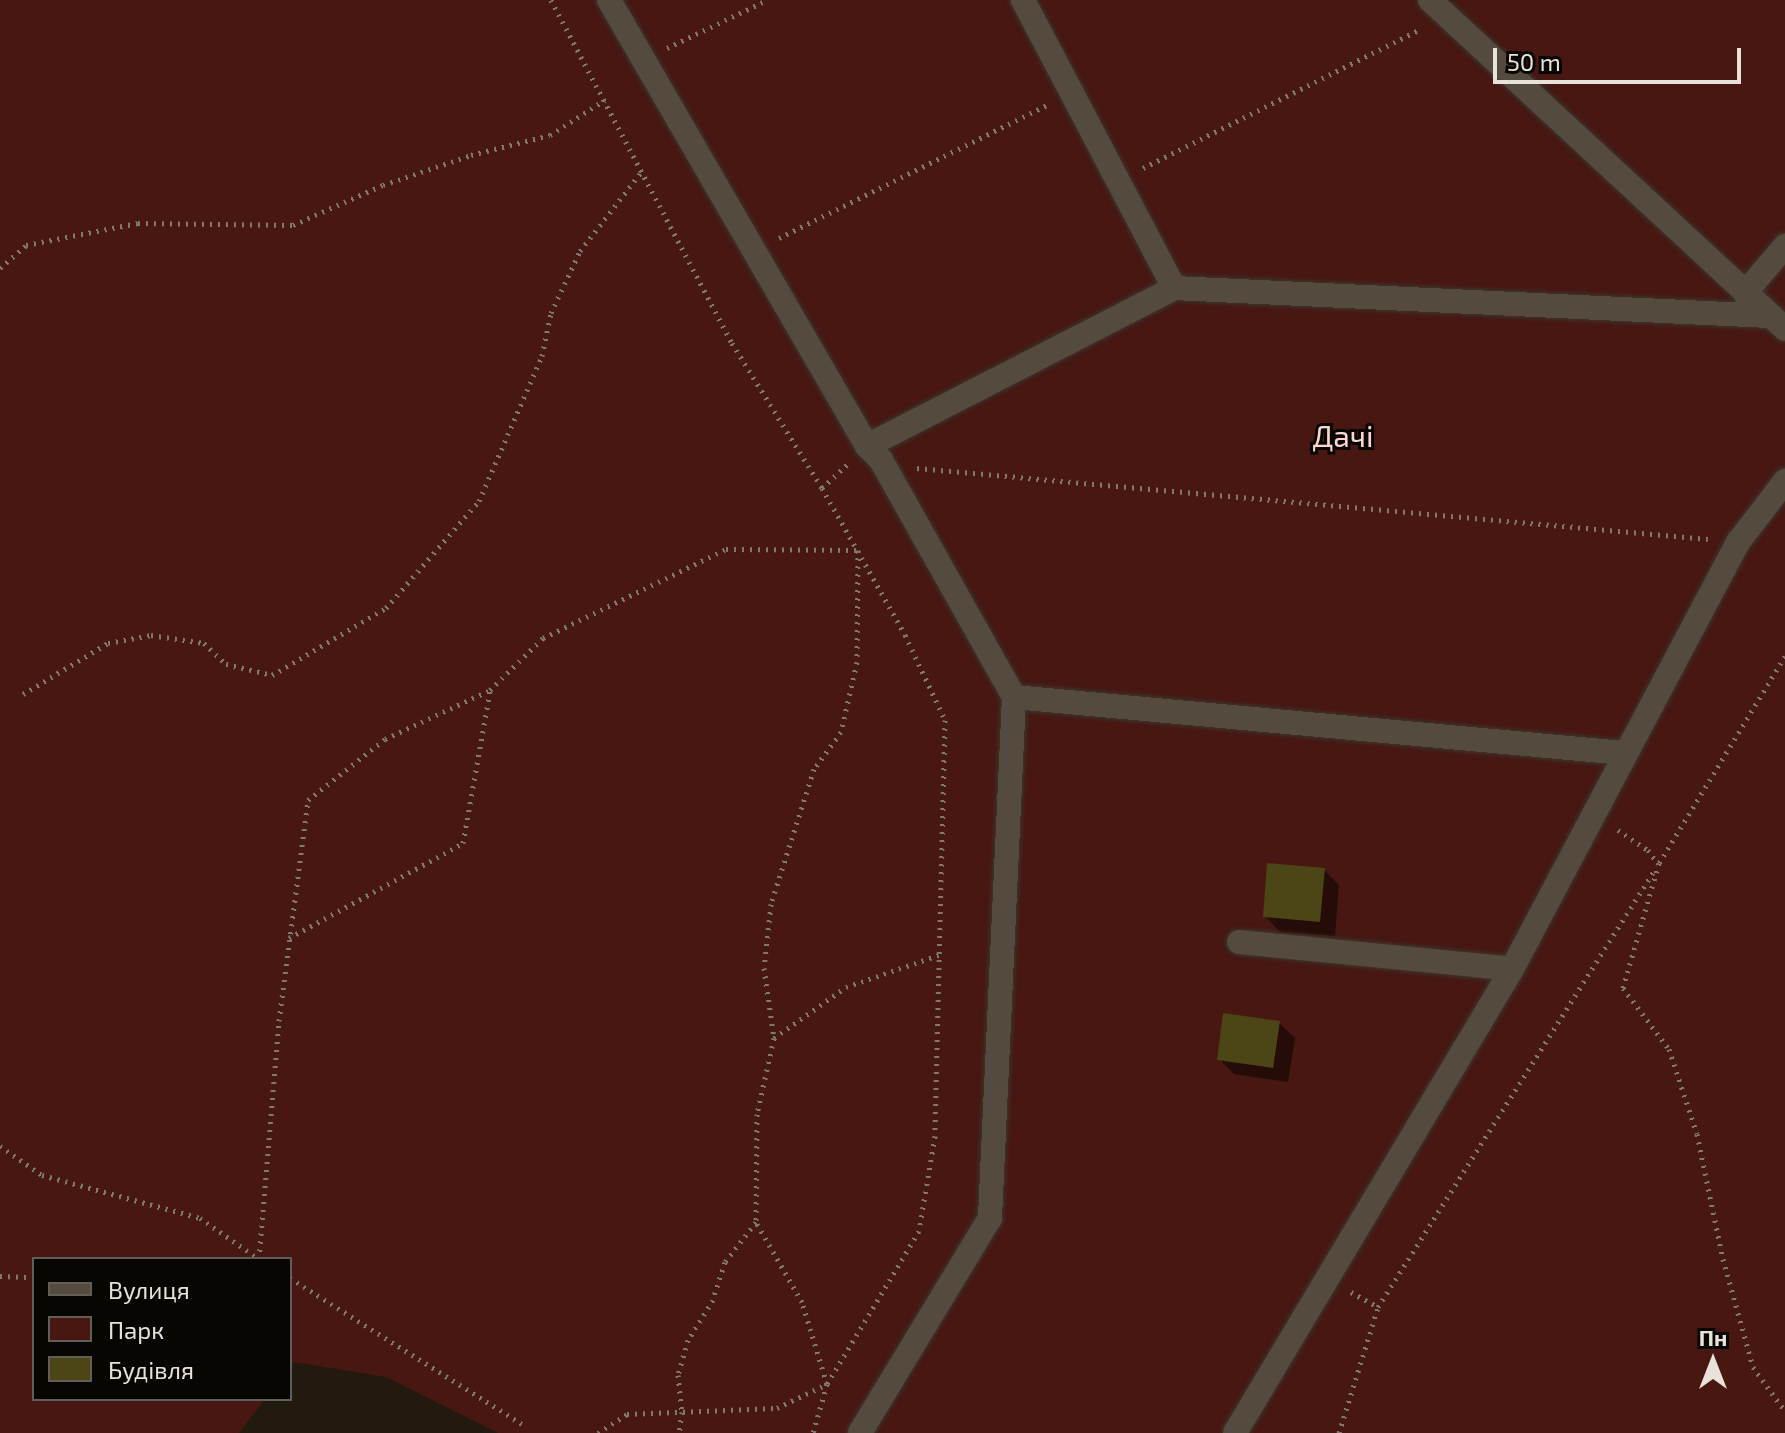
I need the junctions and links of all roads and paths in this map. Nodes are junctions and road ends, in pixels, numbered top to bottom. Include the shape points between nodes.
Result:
1 (551, 0) edge
2 (609, 0) edge
3 (767, 0) edge
4 (1023, 0) edge
5 (1438, 8) edge
6 (643, 59) junction
7 (1072, 93) junction
8 (605, 100) junction
9 (642, 171) junction
10 (1117, 181) junction
11 (1785, 246) edge
12 (752, 251) junction
13 (0, 268) edge
14 (1174, 288) junction
15 (1745, 293) junction
16 (1777, 322) edge
17 (874, 453) junction
18 (1785, 481) edge
19 (1739, 541) junction
20 (858, 550) junction
21 (1785, 656) edge
22 (490, 690) junction
23 (23, 694) dead end
24 (1014, 697) junction
25 (1624, 753) junction
26 (1594, 817) junction
27 (1659, 863) junction
28 (289, 938) junction
29 (1239, 942) dead end
30 (939, 955) junction
31 (1512, 969) junction
32 (774, 1038) junction
33 (0, 1146) edge
34 (756, 1222) junction
35 (256, 1257) edge
36 (259, 1257) edge
37 (0, 1276) edge
38 (32, 1277) edge
39 (292, 1279) edge
40 (827, 1384) junction
41 (1785, 1411) edge
42 (682, 1412) junction
43 (522, 1424) dead end
44 (598, 1433) edge
45 (679, 1433) edge
46 (813, 1433) edge
47 (860, 1433) edge
48 (1235, 1433) edge
49 (1339, 1433) edge

1 - 8 path
2 - 6 lane
3 - 6 path
4 - 7 lane
5 - 10 path
5 - 15 lane
6 - 12 lane
7 - 10 lane
7 - 12 path
8 - 9 path
8 - 13 path via 550,135 383,185 293,225 138,223 26,245
9 - 20 path via 732,343
9 - 23 path via 580,251 551,313 542,356 479,501 386,608 272,675 226,664 204,643 151,635 108,643
10 - 14 lane
11 - 15 lane
12 - 17 lane
14 - 16 lane
14 - 17 lane
15 - 16 lane
17 - 19 path via 930,471
17 - 24 lane
18 - 19 lane
19 - 25 lane
20 - 22 path via 726,549 543,638
20 - 30 path via 945,720
20 - 32 path via 857,662 841,732 814,769 771,904 764,968
21 - 27 path
22 - 28 path via 385,739 308,800
22 - 28 path via 463,843
24 - 25 lane
24 - 47 lane via 990,1218
25 - 26 lane
26 - 27 path via 1648,850
26 - 31 lane
27 - 41 path via 1623,988 1669,1049 1697,1134 1753,1367
27 - 49 path via 1378,1307
28 - 36 path
29 - 31 lane
30 - 32 path via 846,987
30 - 40 path via 935,1136 919,1231
31 - 48 lane
32 - 34 path via 757,1114
33 - 35 path via 42,1175 200,1218
34 - 40 path via 802,1302
34 - 42 path via 725,1262 713,1300 688,1340 678,1375
37 - 38 path
39 - 43 path
40 - 42 path via 777,1408
40 - 46 path
42 - 44 path via 627,1414
42 - 45 path

